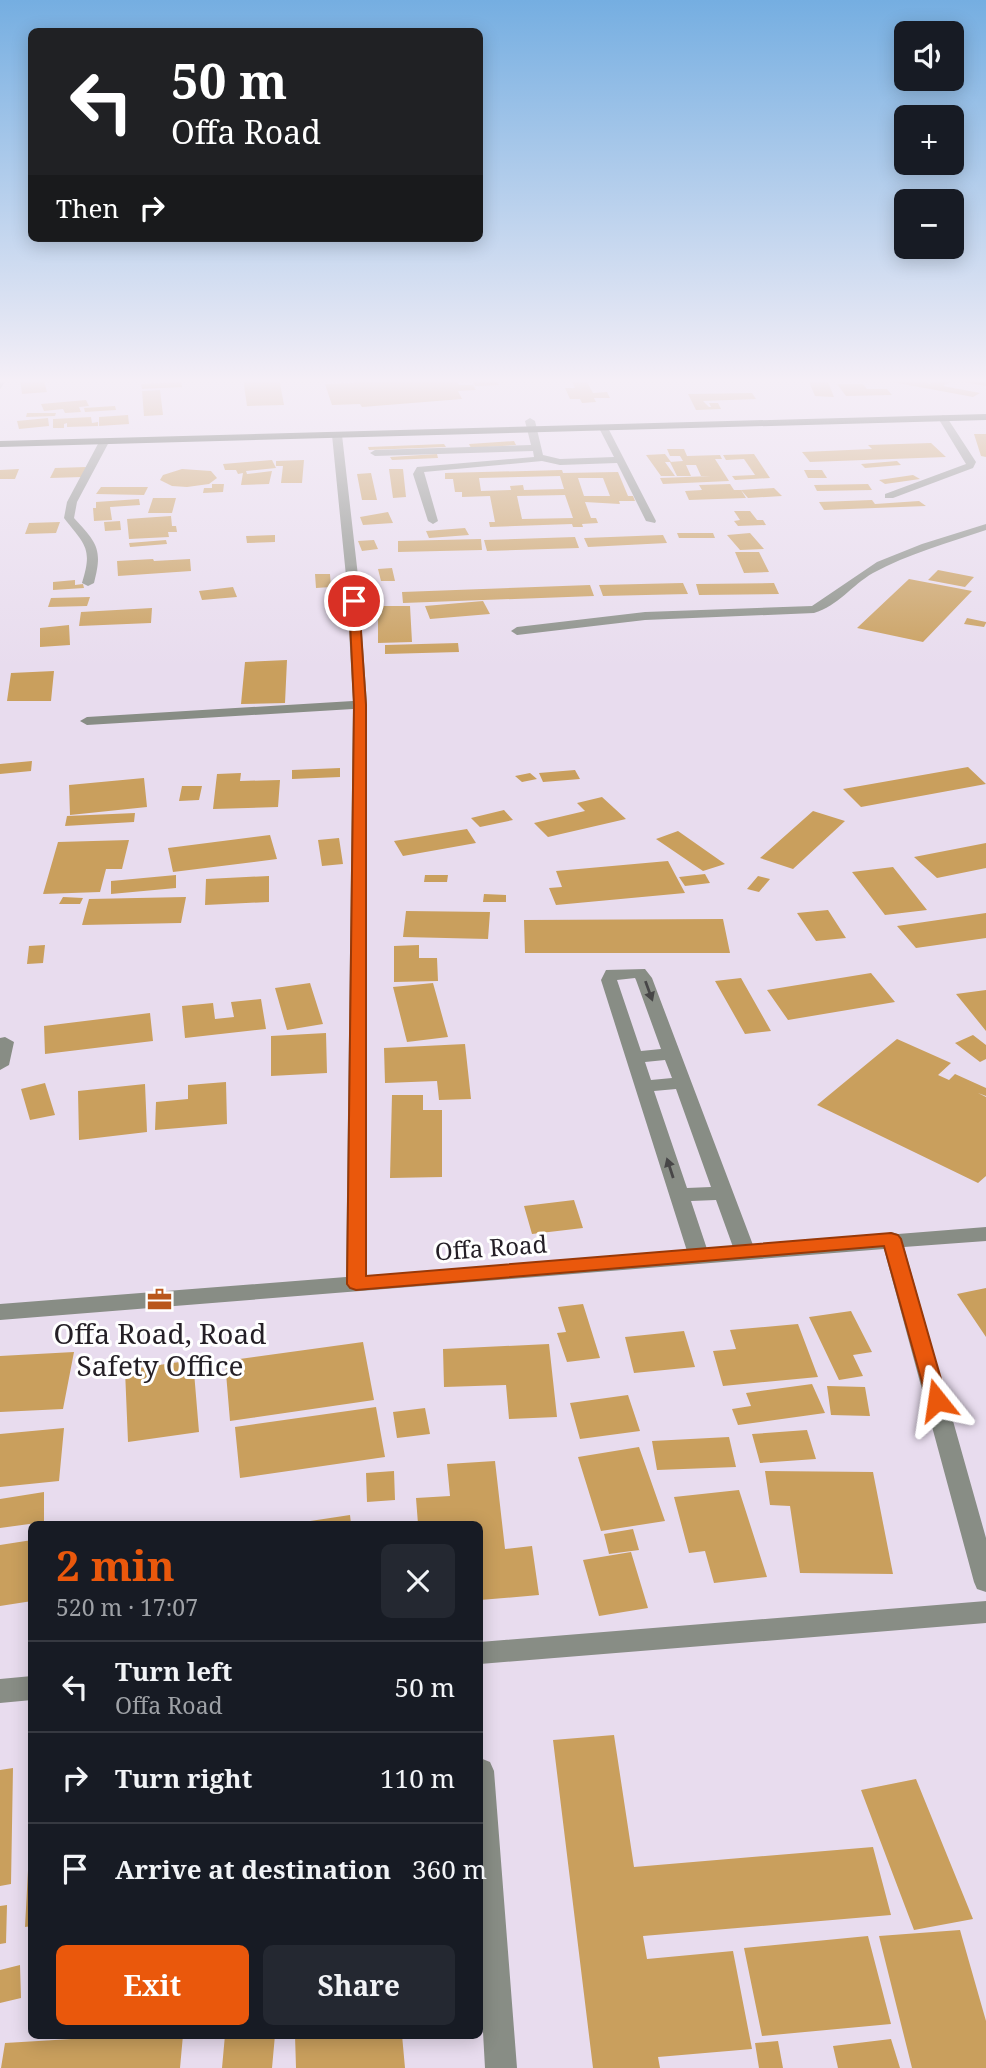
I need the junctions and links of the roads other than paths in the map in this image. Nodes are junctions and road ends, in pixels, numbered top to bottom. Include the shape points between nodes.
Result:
1 (87, 475) edge
2 (341, 475) edge
3 (418, 475) edge
4 (627, 475) edge
5 (947, 475) edge
6 (889, 496) dead end
7 (433, 520) dead end
8 (651, 522) dead end
9 (986, 527) edge
10 (88, 583) dead end
11 (517, 631) dead end
12 (360, 705) junction
13 (87, 721) dead end
14 (5, 1042) dead end
15 (672, 1054) junction
16 (634, 1057) junction
17 (0, 1065) edge
18 (683, 1083) junction
19 (644, 1086) junction
20 (723, 1193) junction
21 (679, 1195) junction
22 (986, 1234) edge
23 (891, 1239) junction
24 (745, 1252) junction
25 (699, 1256) junction
26 (356, 1284) junction
27 (0, 1312) edge
28 (986, 1582) edge
29 (986, 1612) edge
30 (483, 1653) edge
31 (28, 1688) edge
32 (0, 1691) edge
33 (483, 1813) edge
34 (501, 2068) edge

1 - 10 street via 69,518 94,547 96,559
2 - 12 street
3 - 7 street
4 - 8 street
5 - 6 street
9 - 11 street via 869,571 830,603 814,609 645,616
12 - 13 street
12 - 26 street
14 - 17 street
15 - 16 street
16 -> 15 street via 609,980 612,974 639,973 644,978
15 - 18 street
16 - 19 street
18 - 19 street
18 - 20 street
21 -> 19 street
20 - 21 street
20 - 24 street
21 - 25 street
22 - 23 street, Offa Road
23 - 24 street, Offa Road
23 - 28 street
24 - 25 street, Offa Road
25 - 26 street, Offa Road
26 - 27 street, Offa Road
29 - 30 street
31 - 32 street
33 - 34 street

